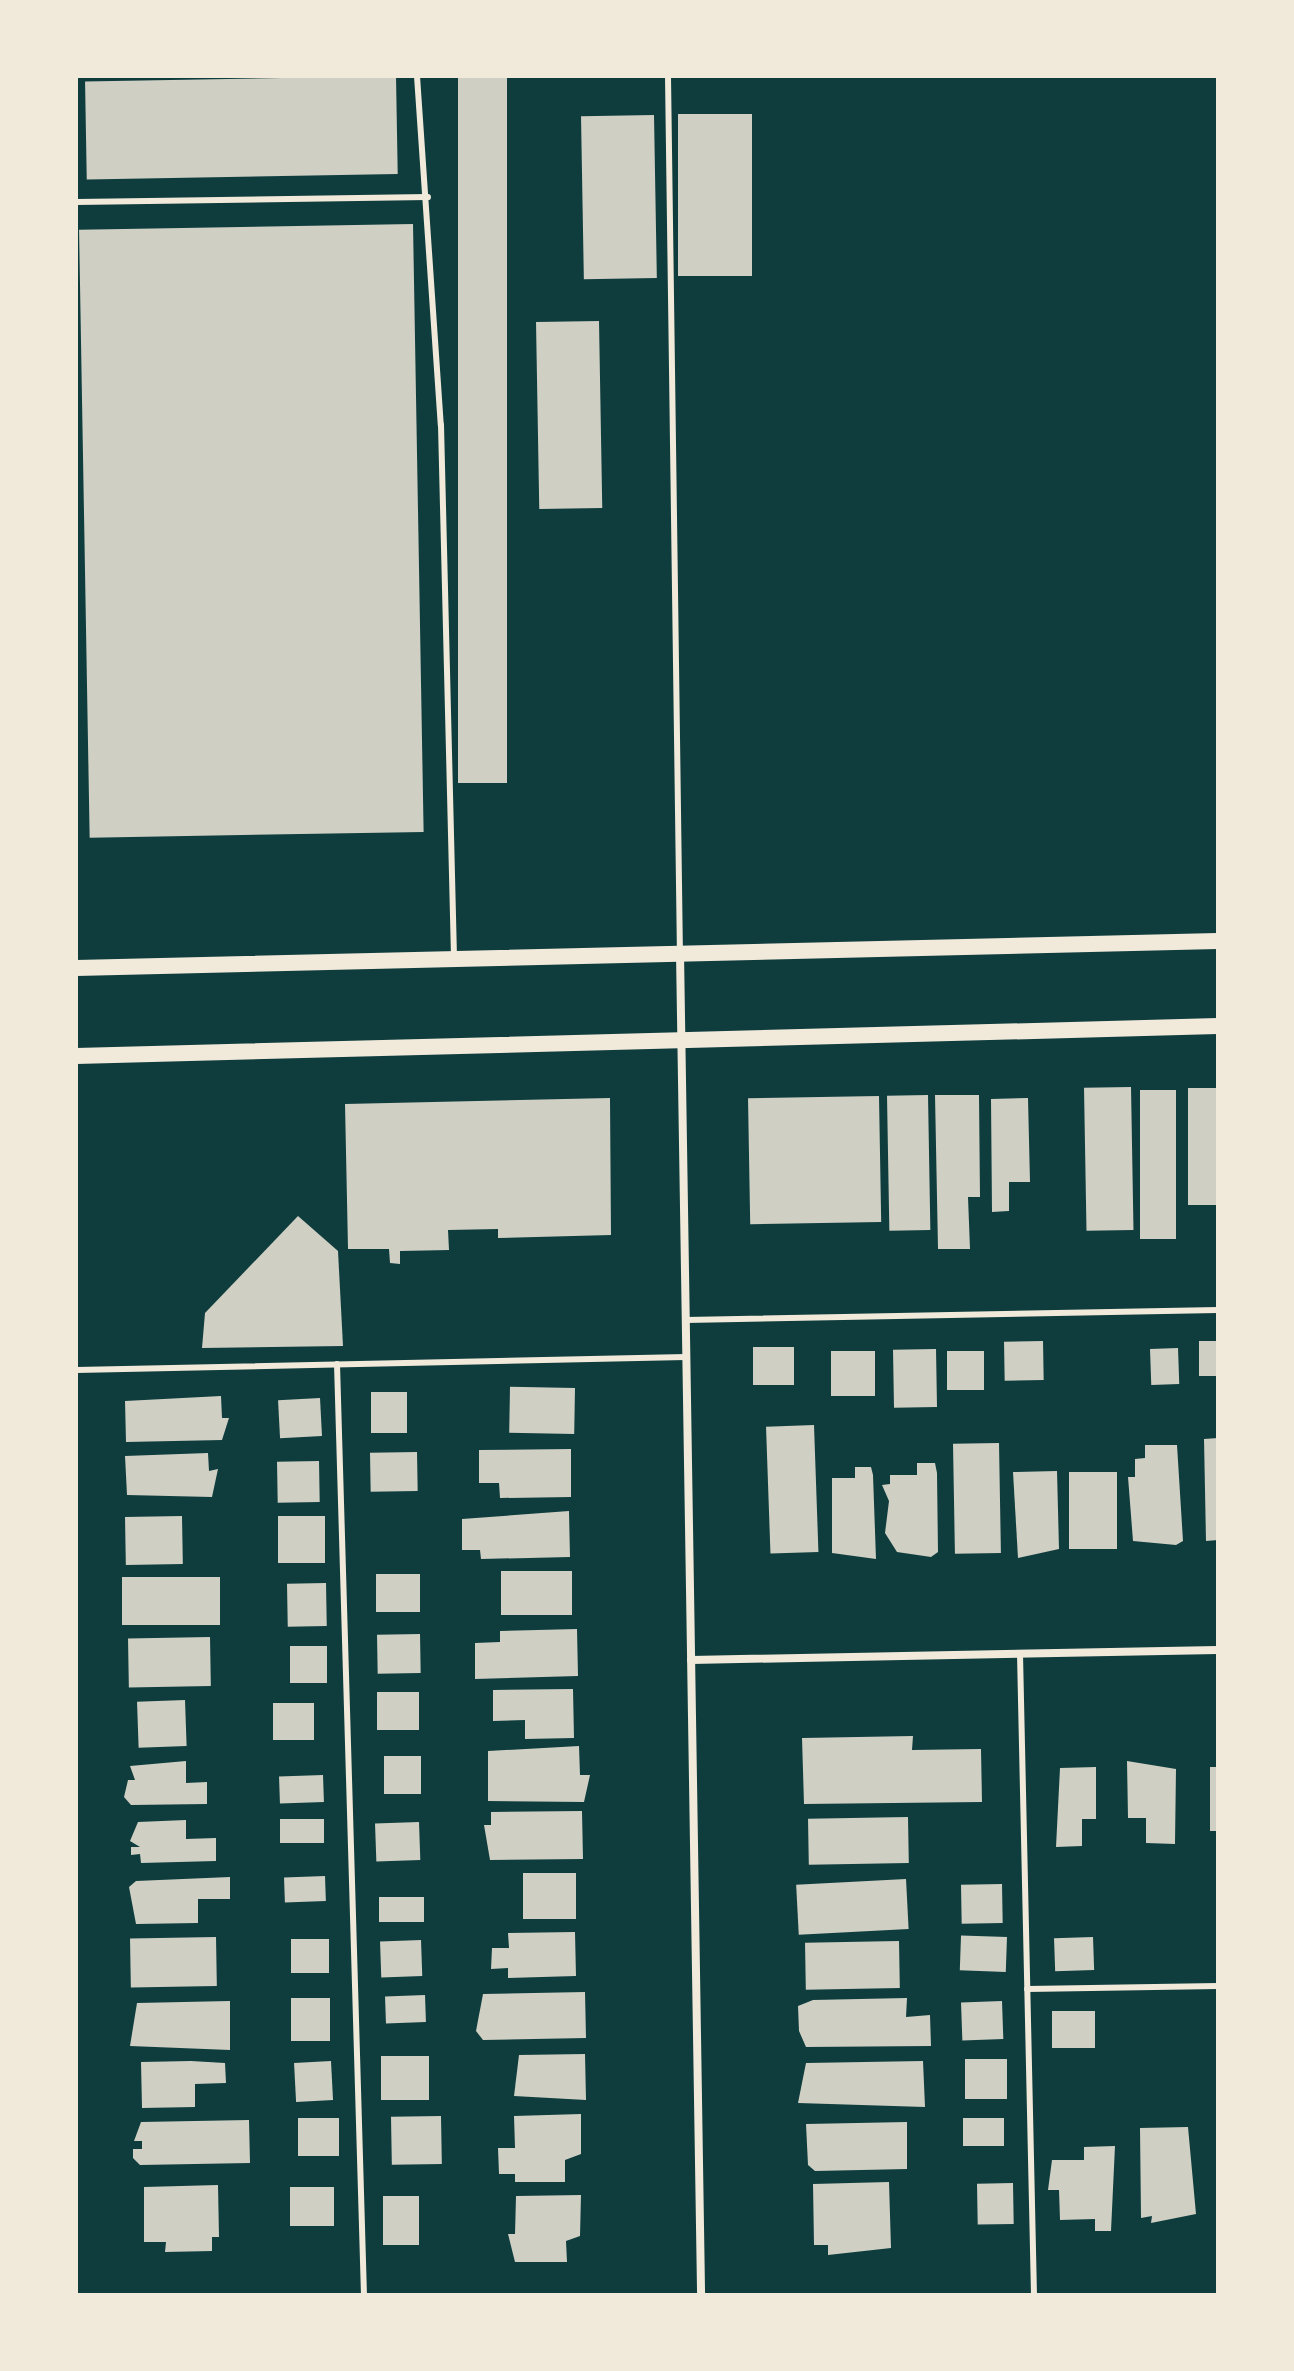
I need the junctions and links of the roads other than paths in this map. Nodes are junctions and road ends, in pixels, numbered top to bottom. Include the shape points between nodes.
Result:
1 (417, 76) edge
2 (668, 76) edge
3 (428, 197) junction
4 (76, 202) edge
5 (1218, 941) edge
6 (680, 953) junction
7 (454, 958) junction
8 (76, 968) edge
9 (1218, 1026) edge
10 (681, 1040) junction
11 (76, 1056) edge
12 (1218, 1310) edge
13 (686, 1320) junction
14 (686, 1357) junction
15 (337, 1364) junction
16 (76, 1370) edge
17 (1218, 1650) edge
18 (1020, 1654) junction
19 (691, 1660) junction
20 (1218, 1986) edge
21 (1027, 1989) junction
22 (364, 2295) edge
23 (701, 2295) edge
24 (1034, 2295) edge

1 - 3 lane
2 - 6 lane
3 - 4 lane
3 - 7 lane
5 - 6 main road
6 - 7 main road
6 - 10 street
7 - 8 main road
9 - 10 main road
10 - 11 main road
10 - 13 street
12 - 13 lane
13 - 14 street
14 - 15 lane
14 - 19 street
15 - 16 lane
15 - 22 lane
17 - 18 street
18 - 19 street
18 - 21 lane
19 - 23 street
20 - 21 lane
21 - 24 lane

